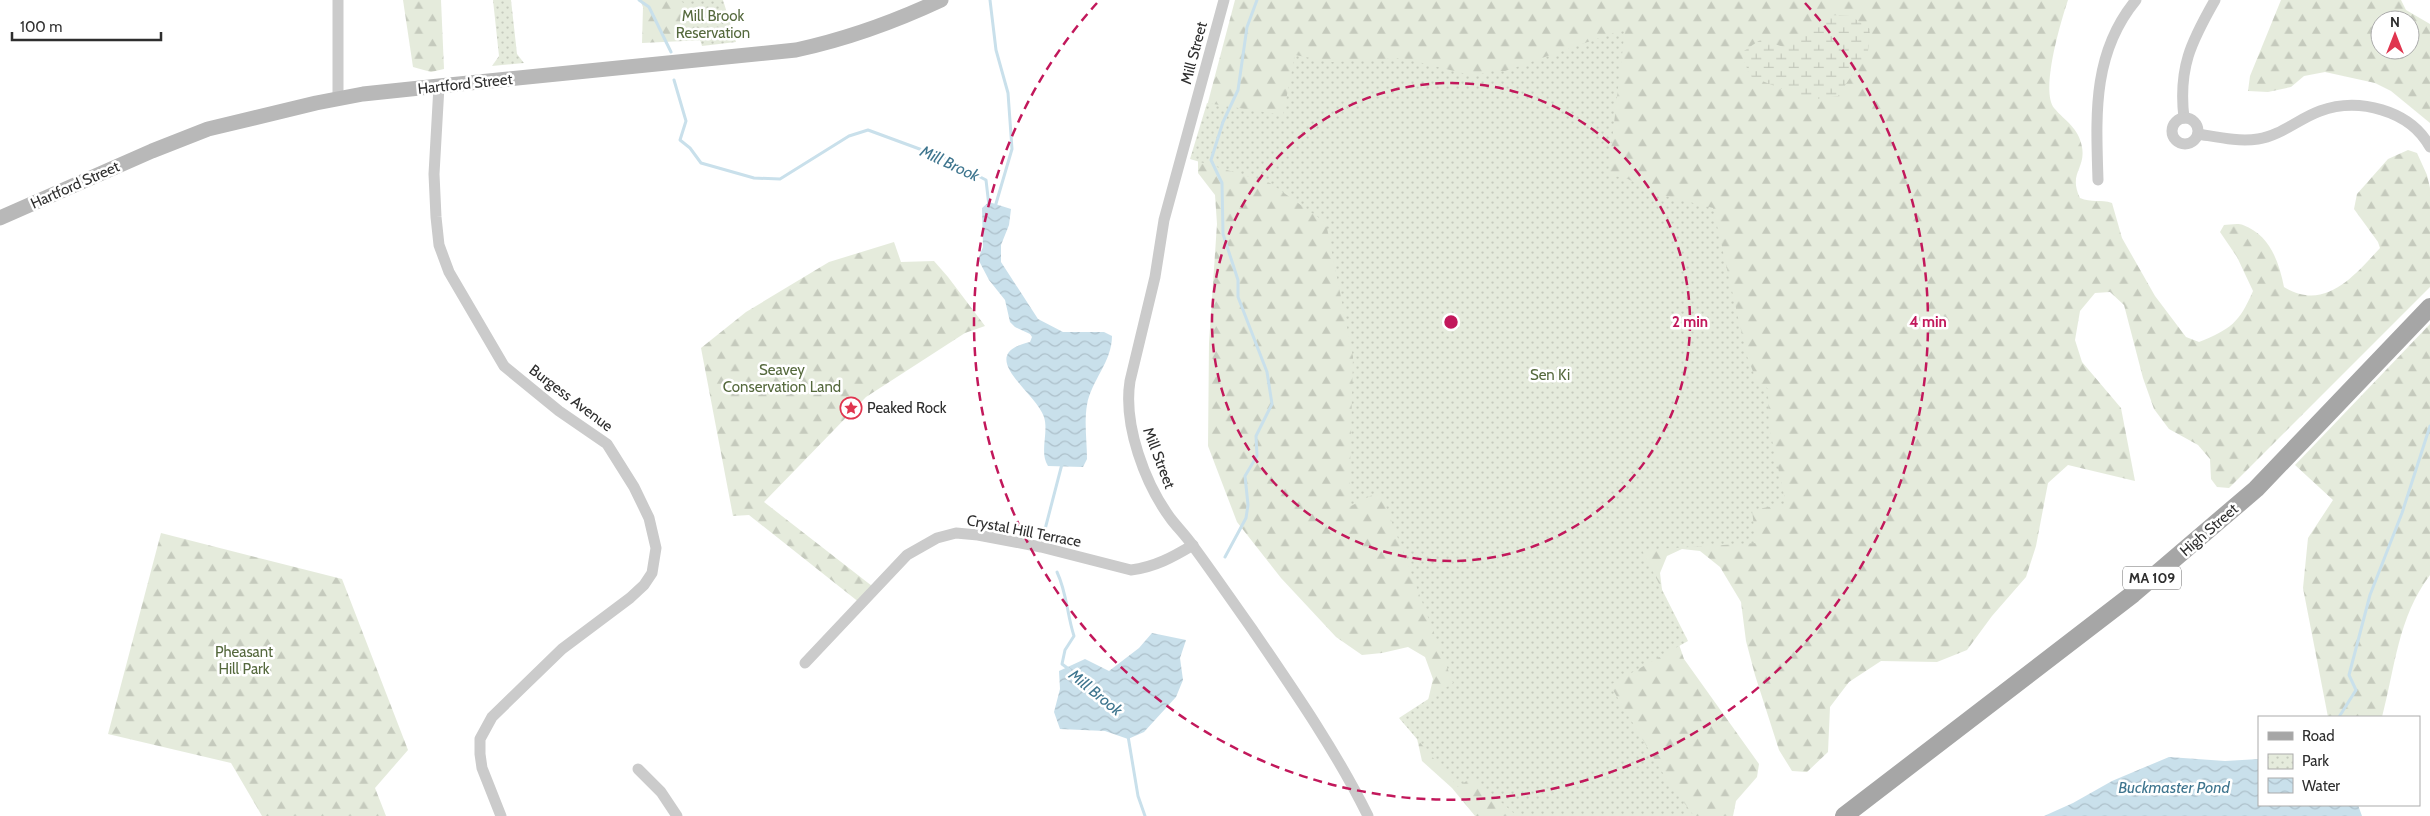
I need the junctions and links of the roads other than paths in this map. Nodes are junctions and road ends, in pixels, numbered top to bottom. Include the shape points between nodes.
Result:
1 (338, 0) edge
2 (941, 0) edge
3 (1224, 0) edge
4 (2136, 0) edge
5 (2215, 0) edge
6 (440, 86) junction
7 (338, 99) junction
8 (2184, 118) junction
9 (2198, 134) junction
10 (2430, 147) edge
11 (2098, 180) dead end
12 (0, 218) edge
13 (2430, 307) edge
14 (1193, 545) junction
15 (804, 663) dead end
16 (638, 769) dead end
17 (501, 816) edge
18 (678, 816) edge
19 (1368, 816) edge
20 (1844, 816) edge

1 - 7 street
2 - 6 street, Hartford Street via 898,20 837,41 796,50
3 - 14 street, Mill Street via 1164,220 1128,398 1135,444 1154,492 1170,518
4 - 11 street via 2123,15 2110,41 2101,76 2096,105
5 - 8 street via 2192,40 2185,66 2182,89
6 - 7 street, Hartford Street
6 - 17 street, Burgess Avenue via 434,174 436,217 439,245 449,272 504,366 612,450 648,518 656,548 652,573 644,585 562,649 492,717 480,739 480,754 482,768
7 - 12 street, Hartford Street via 208,129
8 - 9 street via 2195,122
8 - 9 street via 2173,126 2175,139 2188,144
9 - 10 street via 2259,139 2319,111 2335,106 2361,106 2377,107 2392,113 2426,138
13 - 20 main road, High Street / MA 109 via 2285,461 2241,502 2126,600
14 - 15 street, Crystal Hill Terrace via 1160,563 1131,570 978,535 956,533 937,538 907,555
14 - 19 street, Mill Street via 1328,747
16 - 18 street via 661,792

